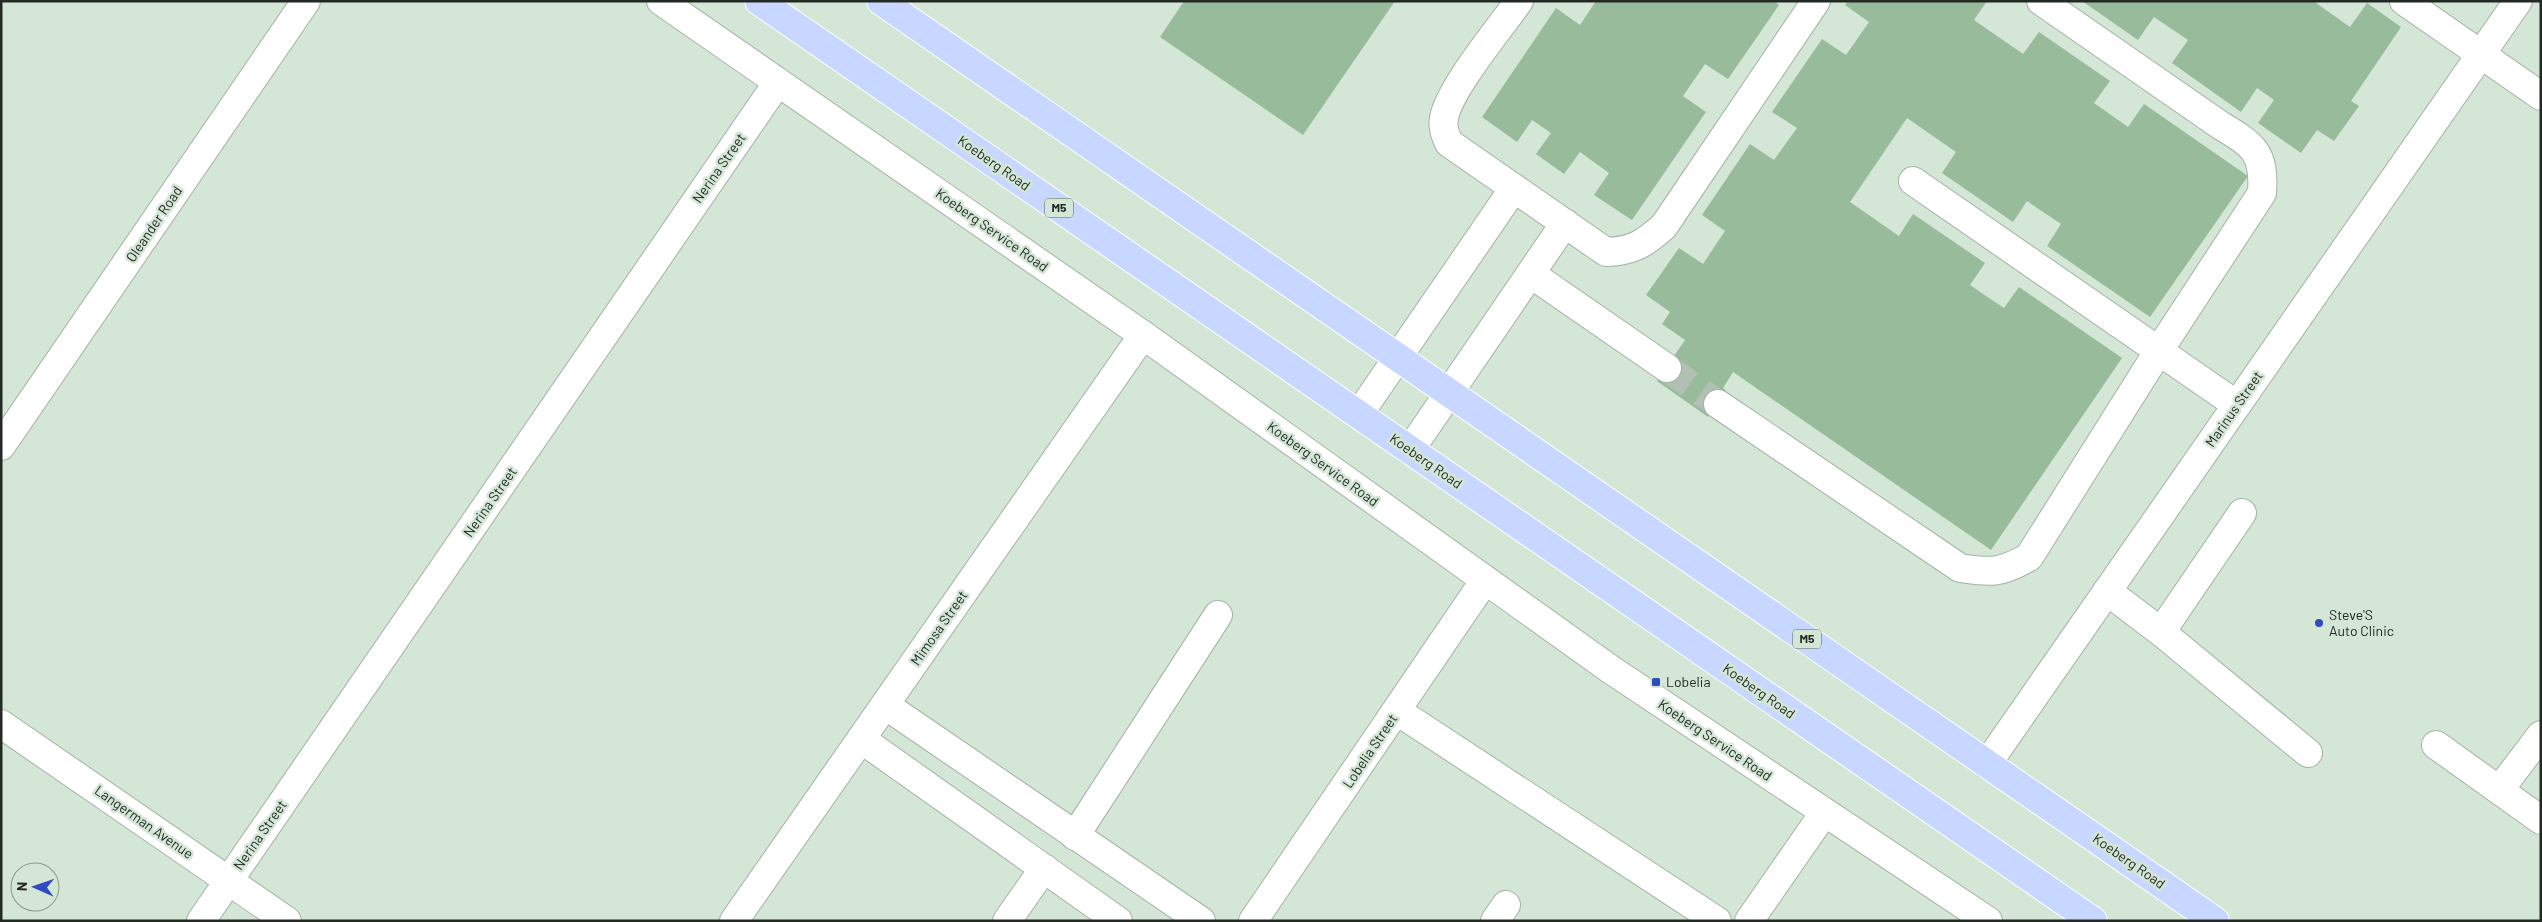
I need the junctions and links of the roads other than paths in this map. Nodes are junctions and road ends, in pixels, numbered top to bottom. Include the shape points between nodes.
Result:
1 (306, 1) edge
2 (661, 1) edge
3 (759, 1) edge
4 (881, 1) edge
5 (1519, 1) edge
6 (1816, 1) edge
7 (2041, 1) edge
8 (2404, 1) edge
9 (2518, 1) edge
10 (2481, 54) junction
11 (778, 82) junction
12 (2541, 96) edge
13 (1913, 181) dead end
14 (1514, 188) junction
15 (1565, 223) junction
16 (1531, 274) junction
17 (1144, 335) junction
18 (2158, 352) junction
19 (1398, 357) junction
20 (1666, 368) tunnel mouth
21 (1450, 393) junction
22 (1718, 404) tunnel mouth
23 (2237, 405) junction
24 (1359, 414) junction
25 (1, 446) edge
26 (1410, 450) junction
27 (2242, 513) dead end
28 (1485, 580) junction
29 (2106, 591) junction
30 (1218, 615) dead end
31 (2160, 632) junction
32 (885, 705) junction
33 (1397, 711) junction
34 (1, 724) edge
35 (2541, 734) edge
36 (861, 739) junction
37 (2436, 745) dead end
38 (2308, 752) dead end
39 (1987, 764) junction
40 (2500, 789) junction
41 (1824, 813) junction
42 (2541, 820) edge
43 (1075, 836) junction
44 (1044, 868) junction
45 (229, 881) junction
46 (201, 921) edge
47 (288, 921) edge
48 (734, 921) edge
49 (1007, 921) edge
50 (1118, 921) edge
51 (1201, 921) edge
52 (1253, 921) edge
53 (1717, 921) edge
54 (1749, 921) edge
55 (1988, 921) edge
56 (2093, 921) edge
57 (2215, 921) edge

1 - 25 street, Oleander Road
2 - 11 street, Koeberg Service Road
3 - 24 main road, Koeberg Road / M5
4 - 19 main road, Koeberg Road / M5
5 - 14 street via 1450,98 1443,118 1444,133 1449,143
6 - 15 street via 1664,226 1645,243 1623,252 1606,252
7 - 18 street via 2248,142 2264,174 2262,193
8 - 10 street
9 - 10 street, Marinus Street
10 - 12 street
10 - 23 street, Marinus Street
11 - 17 street, Koeberg Service Road
11 - 45 street, Nerina Street
13 - 18 street
14 - 15 street
14 - 19 street
15 - 16 street
16 - 20 street
16 - 21 street
17 - 28 street, Koeberg Service Road
17 - 32 street, Mimosa Street
18 - 22 street via 2029,557 2007,570 1984,572 1960,568
18 - 23 street
19 - 21 main road, Koeberg Road / M5
19 - 24 street
21 - 26 street
21 - 39 main road, Koeberg Road / M5
23 - 29 street, Marinus Street
24 - 26 main road, Koeberg Road / M5
26 - 56 main road, Koeberg Road / M5
27 - 31 street
28 - 33 street, Lobelia Street
28 - 41 street, Koeberg Service Road via 1610,669
29 - 31 street
29 - 39 street, Marinus Street
30 - 43 street
31 - 38 street
32 - 36 street, Mimosa Street
32 - 43 street
33 - 52 street, Lobelia Street
33 - 53 street
34 - 45 street, Langerman Avenue
35 - 40 street
36 - 44 street
36 - 48 street, Mimosa Street
37 - 40 street
39 - 57 main road, Koeberg Road / M5
40 - 42 street
41 - 54 street
41 - 55 street, Koeberg Service Road
43 - 51 street
44 - 49 street
44 - 50 street
45 - 46 street, Nerina Street
45 - 47 street, Langerman Avenue

